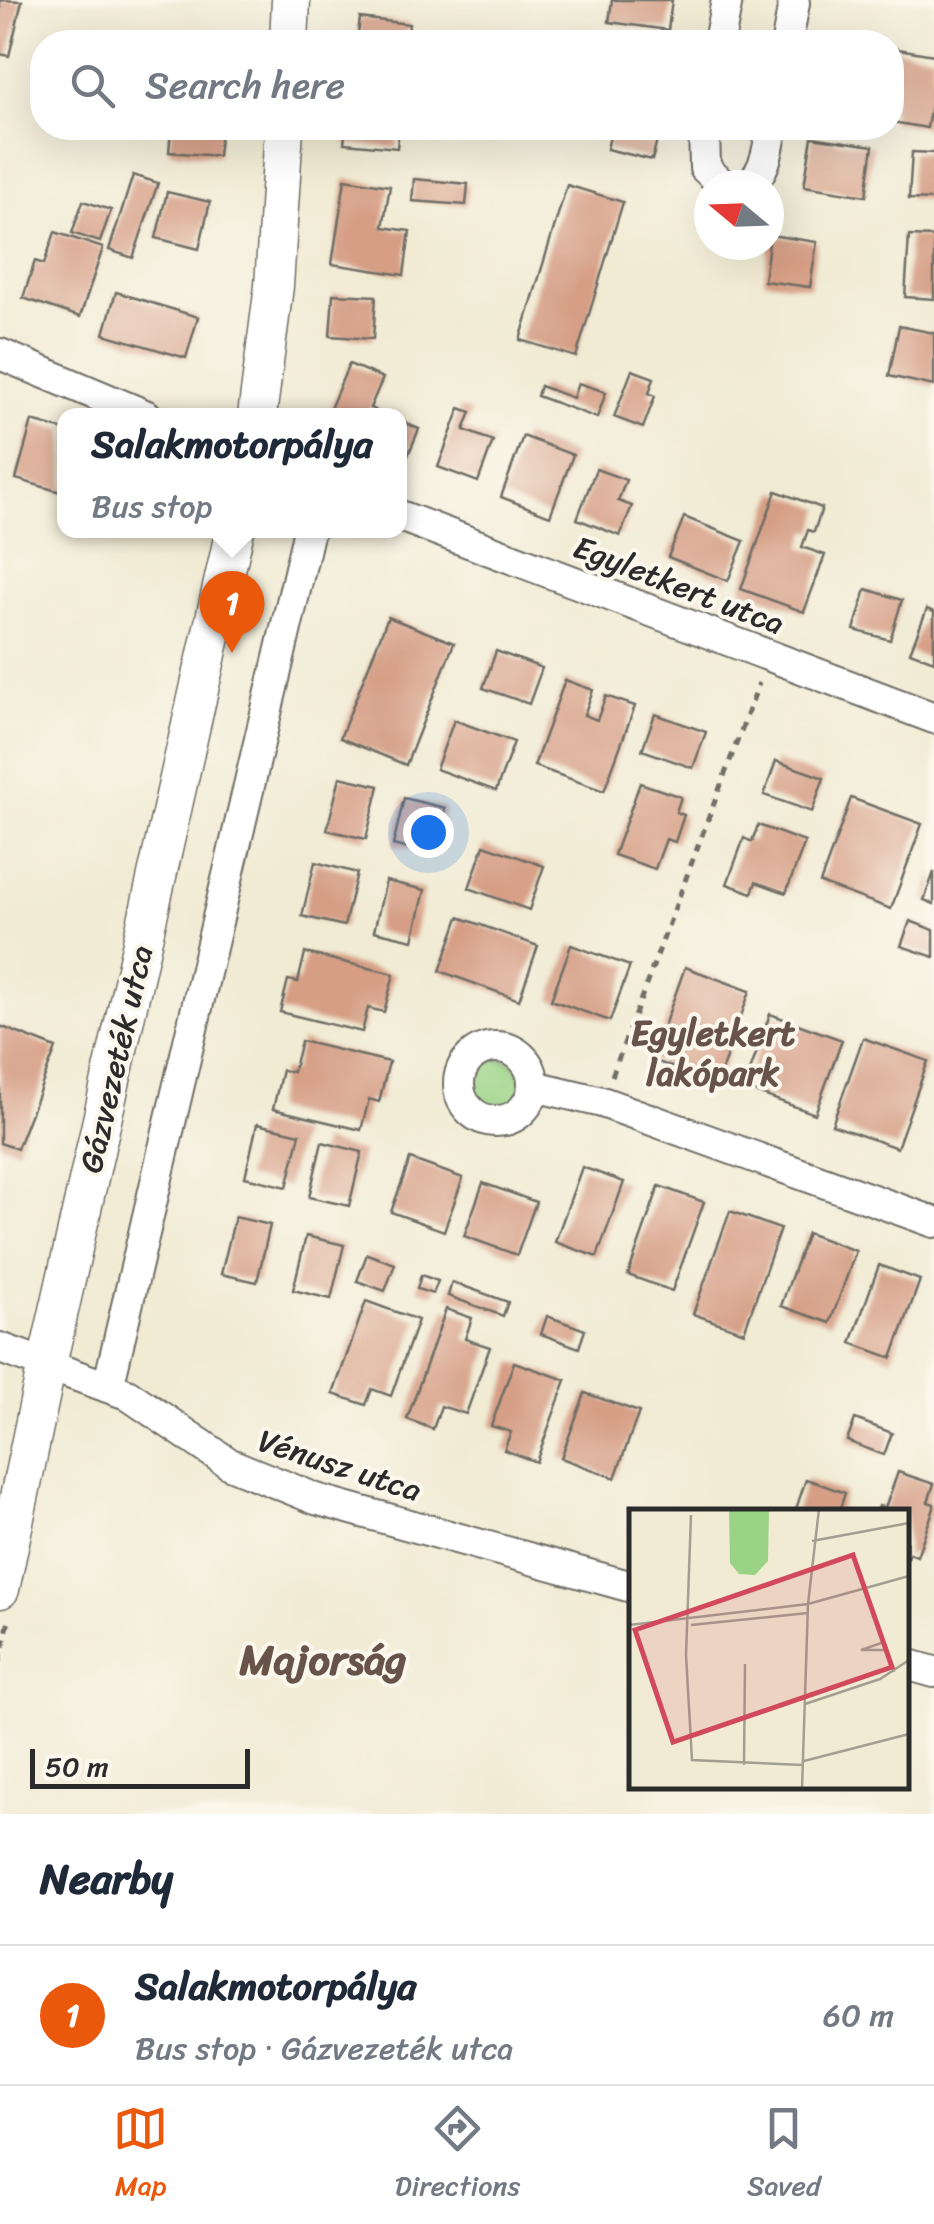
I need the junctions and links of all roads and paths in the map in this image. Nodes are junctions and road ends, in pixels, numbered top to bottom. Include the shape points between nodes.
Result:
1 (292, 0) edge
2 (727, 0) edge
3 (794, 2) dead end
4 (290, 30) edge
5 (721, 30) edge
6 (789, 30) edge
7 (283, 140) edge
8 (704, 140) edge
9 (770, 140) edge
10 (707, 170) edge
11 (761, 170) edge
12 (0, 354) edge
13 (128, 408) edge
14 (258, 408) edge
15 (407, 519) edge
16 (233, 538) edge
17 (307, 538) edge
18 (770, 656) junction
19 (934, 718) edge
20 (534, 1086) dead end
21 (602, 1102) junction
22 (934, 1222) edge
23 (0, 1348) edge
24 (47, 1364) junction
25 (108, 1387) junction
26 (629, 1586) edge
27 (0, 1589) edge
28 (909, 1665) edge
29 (934, 1672) edge

1 - 4 street
2 - 5 street
3 - 6 street
7 - 14 street
8 - 10 street
9 - 11 street
12 - 13 street
15 - 18 street, Egyletkert utca
16 - 24 street, Gázvezeték utca
17 - 25 street
18 - 19 street, Egyletkert utca
18 - 21 path
20 - 21 street
21 - 22 street
23 - 24 street, Vénusz utca
24 - 25 street, Vénusz utca
24 - 27 street, Gázvezeték utca
25 - 26 street, Vénusz utca via 230,1464 316,1499
28 - 29 street

